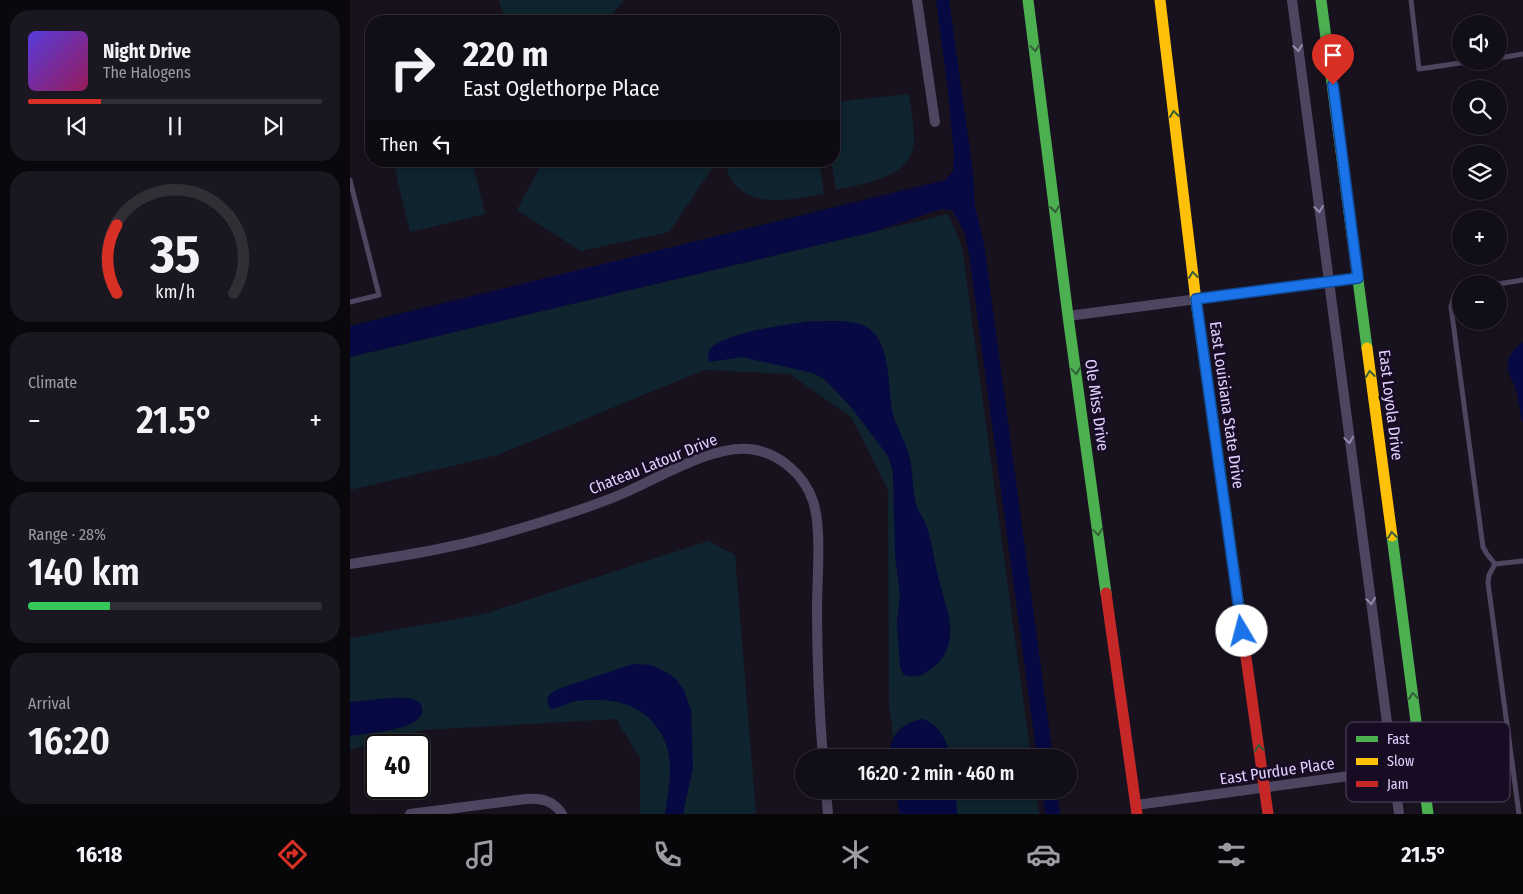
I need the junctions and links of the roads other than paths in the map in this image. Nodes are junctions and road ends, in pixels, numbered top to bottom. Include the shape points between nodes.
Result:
1 (917, 0) edge
2 (1028, 0) edge
3 (1160, 0) edge
4 (1292, 0) edge
5 (1321, 0) edge
6 (1411, 0) edge
7 (1523, 54) edge
8 (1507, 57) edge
9 (1452, 64) edge
10 (935, 122) dead end
11 (350, 180) edge
12 (1358, 278) junction
13 (1523, 280) edge
14 (1328, 282) junction
15 (1507, 283) edge
16 (1196, 299) junction
17 (350, 302) edge
18 (1068, 316) junction
19 (1454, 330) edge
20 (1523, 561) edge
21 (350, 564) edge
22 (1495, 564) junction
23 (1387, 722) edge
24 (1416, 722) edge
25 (1507, 722) edge
26 (1510, 747) edge
27 (822, 749) edge
28 (1346, 777) edge
29 (1264, 788) junction
30 (827, 799) edge
31 (1136, 810) edge
32 (410, 814) edge
33 (562, 814) edge
34 (828, 814) edge
35 (1268, 814) edge
36 (1519, 814) edge

1 - 10 street
2 -> 18 street, Ole Miss Drive
16 -> 3 street, East Louisiana State Drive
4 -> 14 street
5 - 12 street, East Loyola Drive
6 - 9 lane via 1419,69
7 - 8 lane
11 - 17 lane via 379,295
12 - 14 street
24 -> 12 street, East Loyola Drive
13 - 15 lane
14 - 16 street
14 -> 23 street
16 - 18 street
29 -> 16 street, East Louisiana State Drive
18 -> 31 street, Ole Miss Drive
19 - 22 lane via 1483,547
20 - 22 lane
21 - 27 street, Chateau Latour Drive via 502,534 622,494 710,454 750,449 775,457 791,467 806,484 818,519 817,635
22 - 25 lane via 1488,583
26 - 36 lane
28 - 29 street, East Purdue Place
29 - 31 street, East Purdue Place
29 - 35 street, East Louisiana State Drive
30 - 34 street
32 - 33 street via 540,798 553,803

